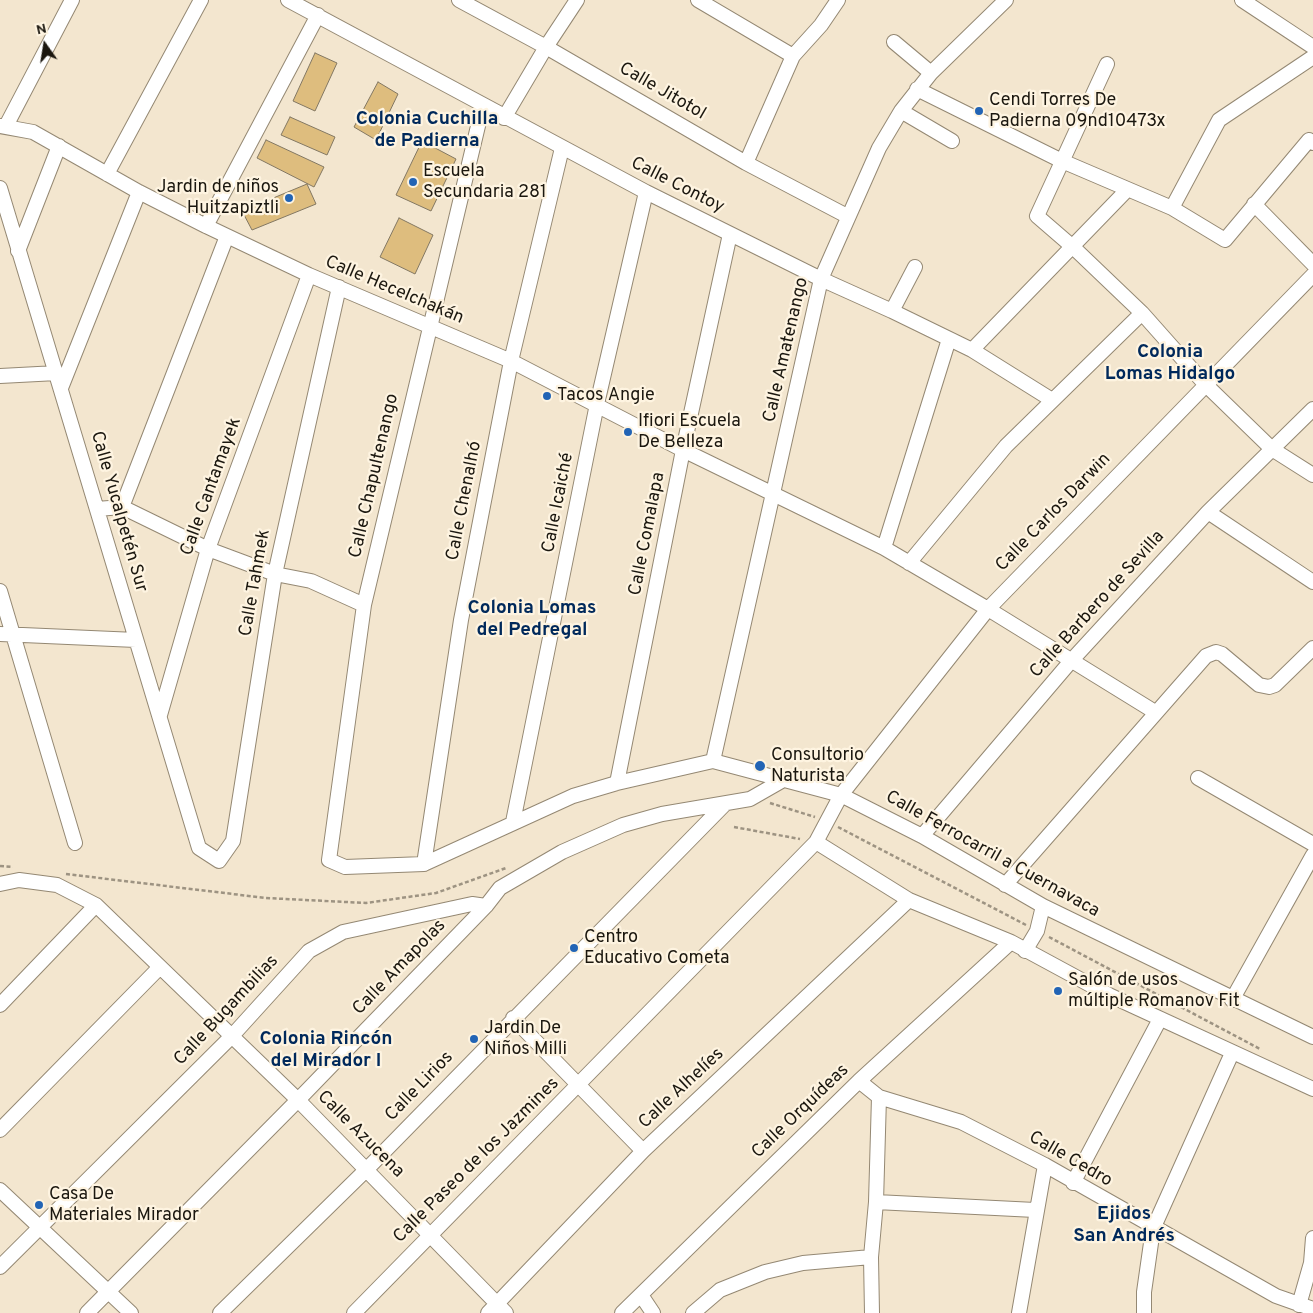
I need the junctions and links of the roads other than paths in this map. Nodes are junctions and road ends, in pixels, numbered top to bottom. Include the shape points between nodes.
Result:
1 (72, 0) edge
2 (201, 0) edge
3 (288, 0) edge
4 (459, 0) edge
5 (577, 0) edge
6 (698, 0) edge
7 (838, 0) edge
8 (1006, 0) edge
9 (1242, 0) edge
10 (318, 15) junction
11 (894, 42) dead end
12 (546, 47) junction
13 (1313, 47) edge
14 (792, 56) junction
15 (1313, 57) edge
16 (1107, 64) dead end
17 (931, 73) junction
18 (917, 89) junction
19 (483, 106) junction
20 (902, 111) junction
21 (504, 118) junction
22 (3, 126) edge
23 (952, 141) dead end
24 (1311, 141) edge
25 (59, 146) junction
26 (562, 148) junction
27 (1062, 161) junction
28 (746, 163) junction
29 (107, 174) junction
30 (0, 188) edge
31 (1127, 190) junction
32 (139, 192) junction
33 (646, 192) junction
34 (1254, 204) junction
35 (1172, 208) junction
36 (847, 216) junction
37 (206, 226) junction
38 (730, 234) junction
39 (227, 236) junction
40 (1074, 248) junction
41 (18, 251) junction
42 (1313, 264) edge
43 (915, 267) dead end
44 (1313, 274) edge
45 (309, 275) junction
46 (821, 279) junction
47 (340, 287) junction
48 (892, 311) junction
49 (1142, 313) junction
50 (429, 326) junction
51 (949, 339) junction
52 (972, 350) junction
53 (511, 361) junction
54 (56, 373) junction
55 (0, 376) edge
56 (1205, 384) junction
57 (61, 388) junction
58 (1052, 400) junction
59 (598, 404) junction
60 (1313, 409) edge
61 (1272, 449) junction
62 (683, 450) junction
63 (1313, 475) edge
64 (773, 494) junction
65 (122, 506) junction
66 (97, 509) junction
67 (1208, 512) junction
68 (884, 548) junction
69 (208, 549) junction
70 (909, 563) junction
71 (275, 574) junction
72 (1313, 582) edge
73 (0, 591) edge
74 (364, 604) junction
75 (988, 609) junction
76 (7, 634) edge
77 (136, 640) junction
78 (1313, 648) edge
79 (1071, 660) junction
80 (1155, 712) junction
81 (160, 715) junction
82 (713, 761) junction
83 (1198, 778) dead end
84 (784, 779) junction
85 (617, 783) junction
86 (841, 795) junction
87 (724, 804) junction
88 (513, 822) junction
89 (922, 836) junction
90 (816, 842) junction
91 (74, 843) dead end
92 (1313, 844) edge
93 (199, 848) joint
94 (1313, 854) edge
95 (329, 860) joint
96 (424, 864) junction
97 (0, 884) edge
98 (1005, 885) junction
99 (909, 900) junction
100 (96, 905) junction
101 (486, 906) junction
102 (1043, 906) junction
103 (1011, 942) junction
104 (1025, 951) junction
105 (160, 967) junction
106 (1232, 1000) junction
107 (0, 1005) edge
108 (512, 1018) junction
109 (1160, 1019) junction
110 (231, 1037) junction
111 (1313, 1037) edge
112 (1232, 1053) junction
113 (859, 1081) junction
114 (578, 1086) junction
115 (1313, 1089) edge
116 (879, 1097) junction
117 (298, 1100) junction
118 (0, 1130) edge
119 (643, 1151) junction
120 (1045, 1165) junction
121 (367, 1169) junction
122 (1073, 1183) junction
123 (0, 1190) edge
124 (876, 1202) junction
125 (1036, 1210) junction
126 (40, 1227) junction
127 (1153, 1229) junction
128 (431, 1234) junction
129 (1313, 1238) edge
130 (871, 1257) junction
131 (0, 1267) edge
132 (109, 1291) junction
133 (641, 1295) junction
134 (1299, 1304) junction
135 (1313, 1309) edge
136 (497, 1310) edge
137 (87, 1313) edge
138 (132, 1313) edge
139 (220, 1313) edge
140 (354, 1313) edge
141 (622, 1313) edge
142 (653, 1313) edge
143 (693, 1313) edge
144 (872, 1313) edge
145 (1019, 1313) edge
146 (1144, 1313) edge

1 - 22 street
2 - 29 street
3 - 10 street, Calle Contoy
4 - 12 street, Calle Jitotol
5 - 12 street
6 - 14 street
7 - 14 street
8 - 17 street, Calle Amatenango
9 - 13 street
10 - 19 street, Calle Contoy
10 - 37 street
11 - 17 street
12 - 21 street
12 - 28 street, Calle Jitotol
14 - 28 street
15 - 35 street via 1218,120
16 - 27 street
17 - 18 street, Calle Amatenango
18 - 20 street, Calle Amatenango
18 - 27 street
19 - 21 street, Calle Contoy
19 - 50 street, Calle Chapultenango
20 - 23 street
20 - 36 street, Calle Amatenango via 879,148
21 - 26 street, Calle Contoy
22 - 25 street, Calle Hecelchakán via 33,132
24 - 34 street
25 - 29 street, Calle Hecelchakán
25 - 41 street
26 - 33 street, Calle Contoy
26 - 53 street, Calle Chenalhó
27 - 31 street
27 - 40 street via 1037,216
28 - 36 street, Calle Jitotol
29 - 32 street, Calle Hecelchakán
30 - 41 street, Calle Yucalpetén Sur
31 - 35 street
31 - 40 street
32 - 37 street, Calle Hecelchakán
32 - 57 street
33 - 38 street, Calle Contoy
33 - 59 street, Calle Icaiché
34 - 35 street via 1225,240
34 - 42 street
36 - 46 street, Calle Amatenango
37 - 39 street, Calle Hecelchakán
38 - 46 street, Calle Contoy
38 - 62 street, Calle Comalapa
39 - 45 street, Calle Hecelchakán
39 - 65 street
40 - 49 street
40 - 52 street
41 - 54 street, Calle Yucalpetén Sur
43 - 48 street
44 - 56 street, Calle Carlos Darwin
45 - 47 street, Calle Hecelchakán
45 - 69 street, Calle Cantamayek
46 - 48 street, Calle Contoy
46 - 64 street, Calle Amatenango
47 - 50 street, Calle Hecelchakán
47 - 71 street, Calle Tahmek
48 - 51 street, Calle Contoy
49 - 56 street
49 - 58 street
50 - 53 street, Calle Hecelchakán
50 - 74 street, Calle Chapultenango
51 - 52 street, Calle Contoy
51 - 68 street
52 - 58 street, Calle Contoy
53 - 59 street, Calle Hecelchakán
53 - 96 street, Calle Chenalhó via 461,620
54 - 55 street
54 - 57 street, Calle Yucalpetén Sur
56 - 61 street
56 - 75 street, Calle Carlos Darwin
57 - 66 street, Calle Yucalpetén Sur
58 - 70 street via 1006,446
59 - 62 street, Calle Hecelchakán
59 - 88 street, Calle Icaiché
60 - 61 street, Calle Barbero de Sevilla
61 - 63 street
61 - 67 street, Calle Barbero de Sevilla
62 - 64 street, Calle Hecelchakán
62 - 85 street, Calle Comalapa
64 - 68 street, Calle Hecelchakán
64 - 82 street, Calle Amatenango
65 - 66 street
65 - 69 street
66 - 77 street, Calle Yucalpetén Sur
67 - 72 street
67 - 79 street, Calle Barbero de Sevilla
68 - 70 street, Calle Hecelchakán
69 - 71 street
69 - 81 street, Calle Cantamayek
70 - 75 street, Calle Hecelchakán
71 - 74 street via 311,581
71 - 93 street, Calle Tahmek via 233,841 219,861
73 - 76 street
74 - 95 street, Calle Chapultenango
75 - 79 street, Calle Hecelchakán
75 - 86 street, Calle Carlos Darwin
76 - 77 street
76 - 91 street
77 - 81 street, Calle Yucalpetén Sur
78 - 80 street via 1269,687 1259,685 1222,654 1216,652 1206,656
79 - 80 street, Calle Hecelchakán
79 - 89 street, Calle Barbero de Sevilla
80 - 98 street
81 - 93 street, Calle Yucalpetén Sur
82 - 84 street, Calle Ferrocarril a Cuernavaca
82 - 85 street, Calle Ferrocarril a Cuernavaca
83 - 92 street
84 - 86 street, Calle Ferrocarril a Cuernavaca
84 - 87 street via 750,799
85 - 88 street, Calle Ferrocarril a Cuernavaca via 573,796
86 - 89 street, Calle Ferrocarril a Cuernavaca
86 - 90 street, Calle Carlos Darwin
87 - 101 street via 662,814 623,825 562,852 500,888
87 - 108 street, Calle Lirios
88 - 96 street, Calle Ferrocarril a Cuernavaca
89 - 98 street, Calle Ferrocarril a Cuernavaca
90 - 99 street
90 - 114 street, Calle Paseo de los Jazmines
94 - 106 street
95 - 96 street, Calle Ferrocarril a Cuernavaca via 345,867
97 - 100 street via 18,880 57,885
98 - 102 street, Calle Ferrocarril a Cuernavaca
99 - 103 street
99 - 119 street, Calle Alhelíes
100 - 105 street, Calle Azucena
100 - 107 street
101 - 110 street, Calle Bugambilias via 472,904 343,932 309,951
101 - 117 street, Calle Amapolas
102 - 104 street via 1037,931
102 - 106 street, Calle Ferrocarril a Cuernavaca
103 - 104 street
103 - 113 street, Calle Orquídeas
104 - 109 street
105 - 110 street, Calle Azucena
105 - 118 street
106 - 111 street, Calle Ferrocarril a Cuernavaca
108 - 114 street
108 - 121 street, Calle Lirios
109 - 112 street
109 - 122 street
110 - 117 street, Calle Azucena
110 - 126 street, Calle Bugambilias
112 - 115 street
112 - 127 street
113 - 116 street, Calle Cedro
113 - 133 street, Calle Orquídeas
114 - 119 street
114 - 128 street, Calle Paseo de los Jazmines
116 - 120 street, Calle Cedro via 961,1122
116 - 124 street
117 - 121 street, Calle Azucena
117 - 132 street, Calle Amapolas
119 - 136 street, Calle Alhelíes
120 - 122 street, Calle Cedro
120 - 125 street
121 - 128 street, Calle Azucena
121 - 139 street, Calle Lirios
122 - 127 street, Calle Cedro
123 - 126 street
124 - 125 street
124 - 130 street
125 - 145 street
126 - 131 street, Calle Bugambilias
126 - 132 street
127 - 134 street, Calle Cedro via 1276,1296
127 - 146 street
128 - 136 street, Calle Azucena
128 - 140 street, Calle Paseo de los Jazmines
129 - 134 street via 1311,1263
130 - 143 street via 803,1263 765,1272 720,1290
130 - 144 street
132 - 137 street, Calle Amapolas
132 - 138 street
133 - 141 street, Calle Orquídeas
133 - 142 street
134 - 135 street, Calle Cedro

